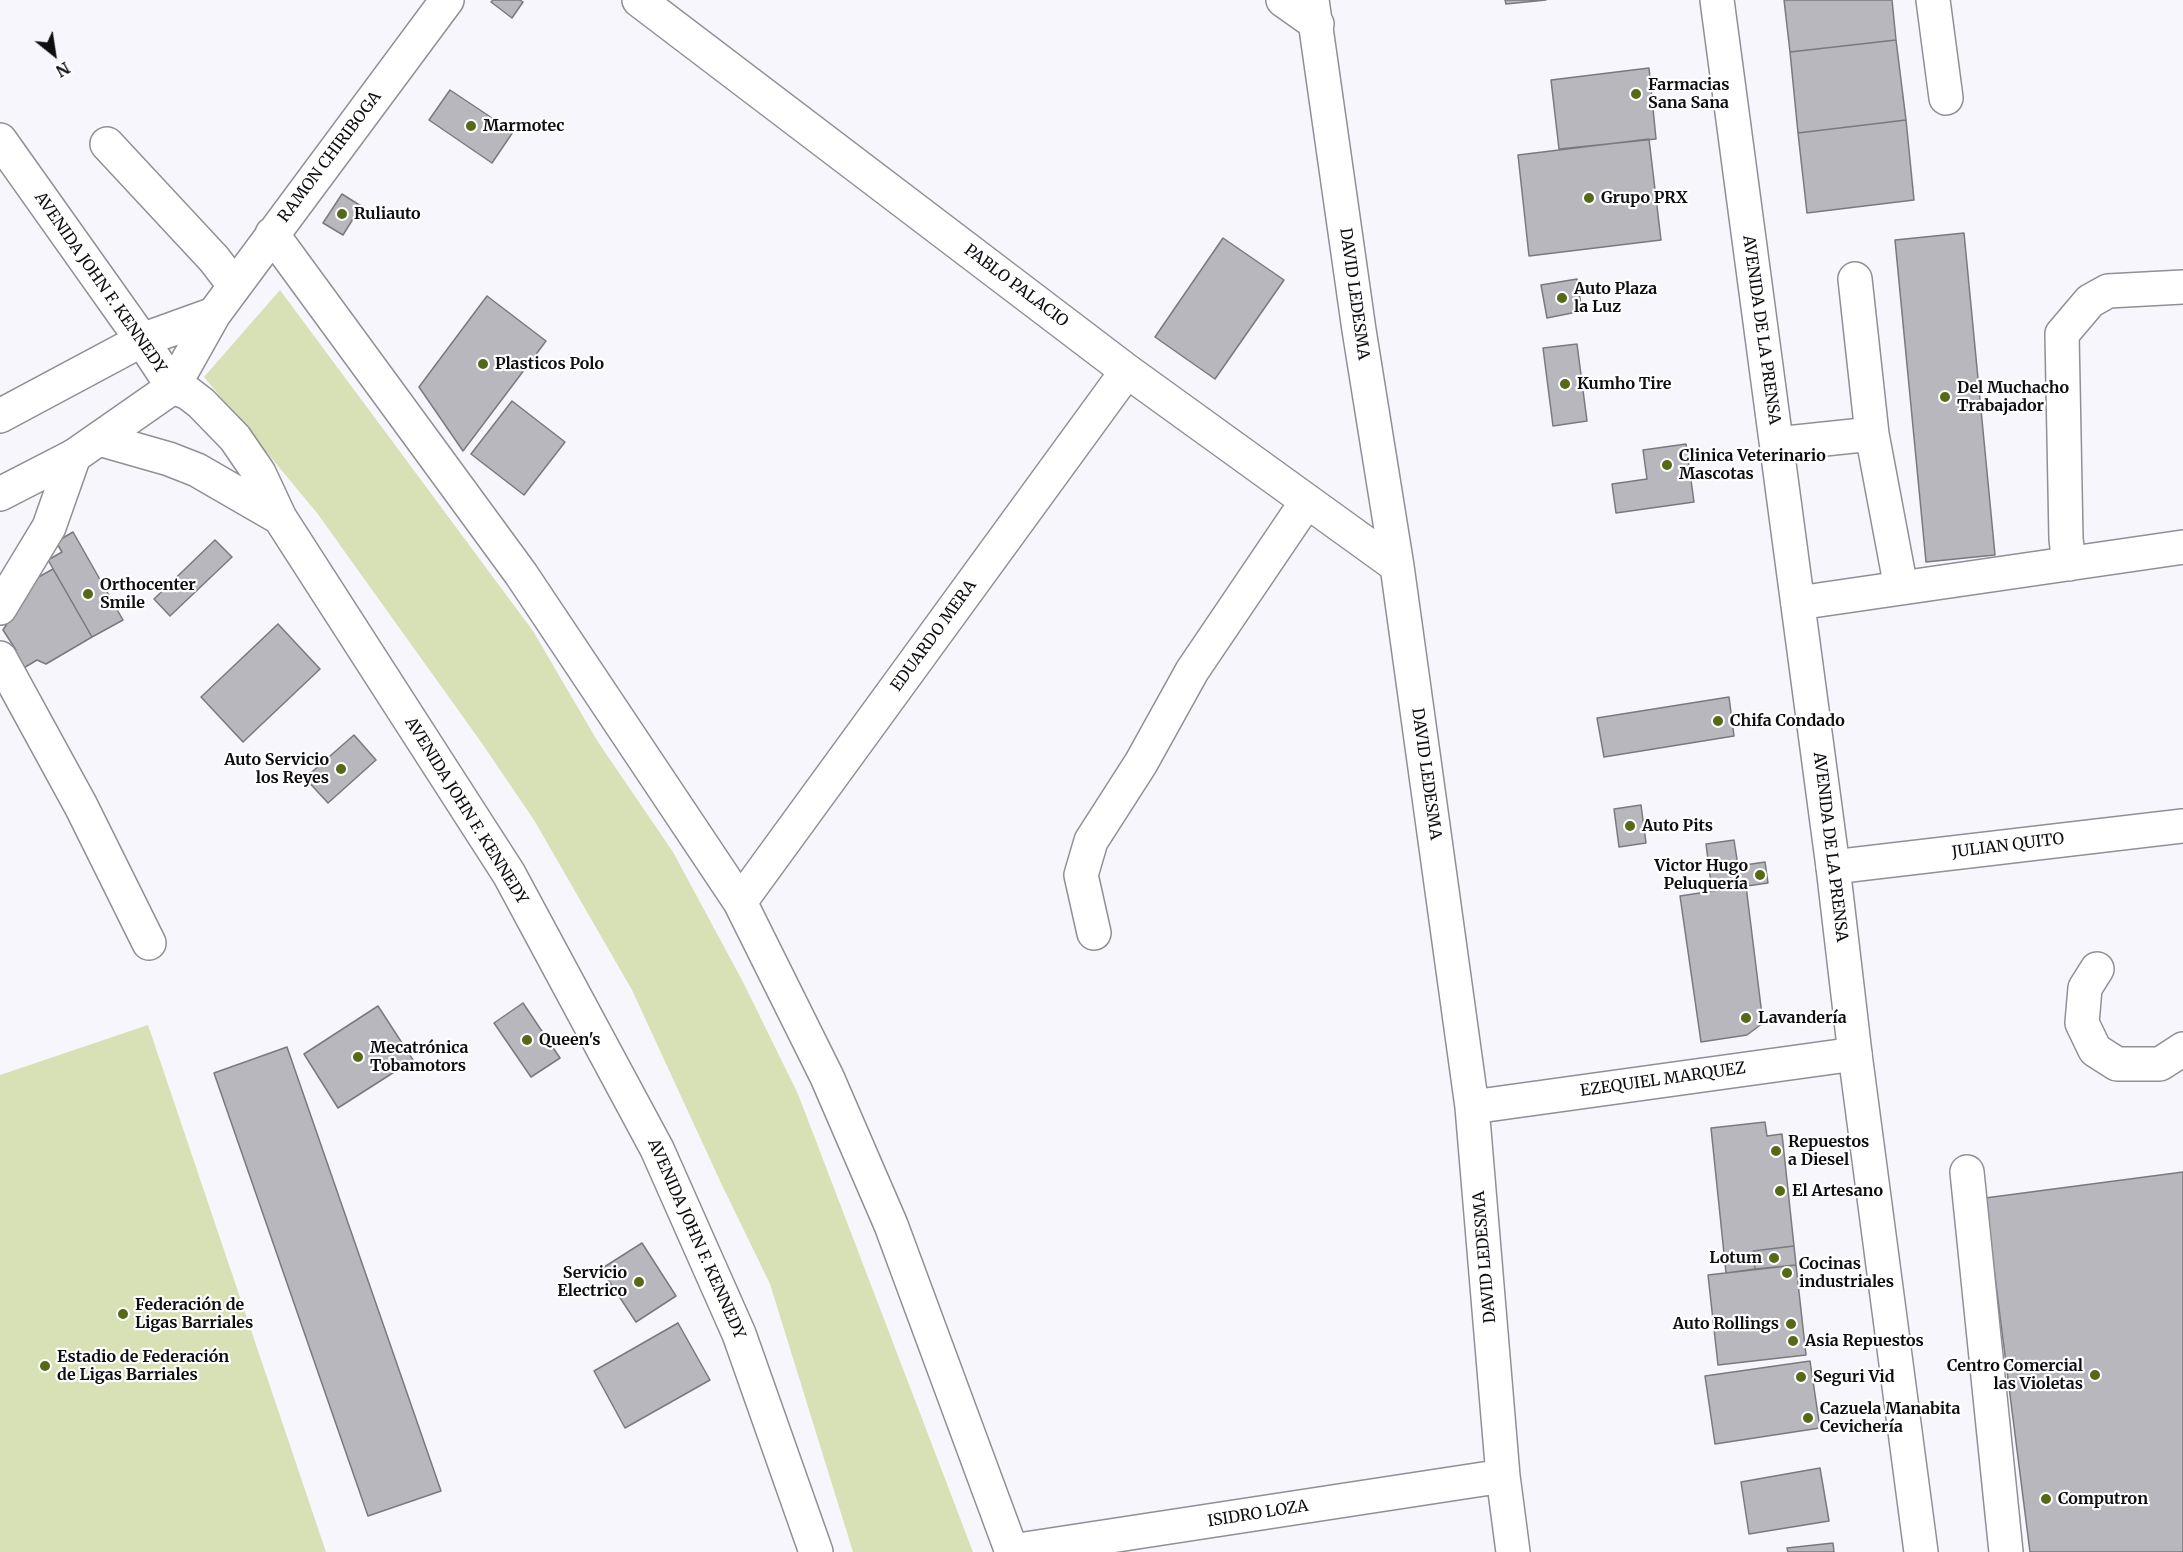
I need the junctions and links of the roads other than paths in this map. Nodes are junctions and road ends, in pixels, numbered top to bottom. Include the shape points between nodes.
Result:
1 (447, 0) edge
2 (639, 0) edge
3 (1283, 0) edge
4 (1717, 0) edge
5 (1933, 0) edge
6 (1314, 12) edge
7 (1946, 98) dead end
8 (0, 140) edge
9 (107, 144) dead end
10 (272, 234) junction
11 (1855, 279) dead end
12 (234, 285) junction
13 (2183, 287) edge
14 (214, 314) junction
15 (141, 340) junction
16 (1127, 371) junction
17 (173, 387) junction
18 (0, 416) edge
19 (1872, 434) junction
20 (1777, 444) junction
21 (86, 447) junction
22 (0, 494) edge
23 (1307, 501) junction
24 (280, 518) junction
25 (2183, 547) edge
26 (2069, 564) junction
27 (1397, 566) junction
28 (1901, 588) junction
29 (1798, 603) junction
30 (0, 608) edge
31 (0, 658) edge
32 (2183, 826) edge
33 (1833, 867) junction
34 (740, 902) junction
35 (1094, 933) dead end
36 (149, 943) dead end
37 (2097, 969) dead end
38 (2183, 1049) edge
39 (1855, 1054) junction
40 (1472, 1107) junction
41 (1967, 1172) dead end
42 (1503, 1476) junction
43 (1012, 1551) edge
44 (816, 1552) edge
45 (1514, 1552) edge
46 (1921, 1552) edge
47 (2006, 1552) edge

1 - 10 street, RAMON CHIRIBOGA
2 - 16 street, PABLO PALACIO
3 - 6 street
4 - 20 street, AVENIDA DE LA PRENSA
5 - 7 street
6 - 27 street, DAVID LEDESMA
8 - 15 street, AVENIDA JOHN F. KENNEDY
9 - 12 street
10 - 12 street, RAMON CHIRIBOGA
10 - 34 street via 521,574
11 - 19 street
12 - 14 street, RAMON CHIRIBOGA
13 - 26 street via 2108,291 2090,301 2062,334
14 - 15 street
14 - 17 street, RAMON CHIRIBOGA
15 - 17 street, AVENIDA JOHN F. KENNEDY
15 - 18 street
16 - 23 street, PABLO PALACIO
16 - 34 street, EDUARDO MERA
17 - 21 street, RAMON CHIRIBOGA
17 - 24 street, AVENIDA JOHN F. KENNEDY via 201,403 235,438 259,473
19 - 20 street
19 - 28 street
20 - 29 street, AVENIDA DE LA PRENSA
21 - 22 street, RAMON CHIRIBOGA
21 - 24 street via 169,459 197,470
21 - 30 street via 49,527
23 - 27 street, PABLO PALACIO
23 - 35 street via 1192,671 1141,763 1091,841 1081,875
24 - 44 street, AVENIDA JOHN F. KENNEDY via 509,874 657,1149 739,1334
25 - 26 street
26 - 28 street
27 - 40 street, DAVID LEDESMA
28 - 29 street
29 - 33 street, AVENIDA DE LA PRENSA
31 - 36 street via 81,806
32 - 33 street, JULIAN QUITO
33 - 39 street, AVENIDA DE LA PRENSA
34 - 43 street via 827,1077 891,1226
37 - 38 street via 2085,988 2082,1023 2095,1050 2117,1064 2160,1064
39 - 40 street, EZEQUIEL MARQUEZ
39 - 46 street, AVENIDA DE LA PRENSA
40 - 42 street, DAVID LEDESMA
41 - 47 street
42 - 43 street, ISIDRO LOZA
42 - 45 street, DAVID LEDESMA

